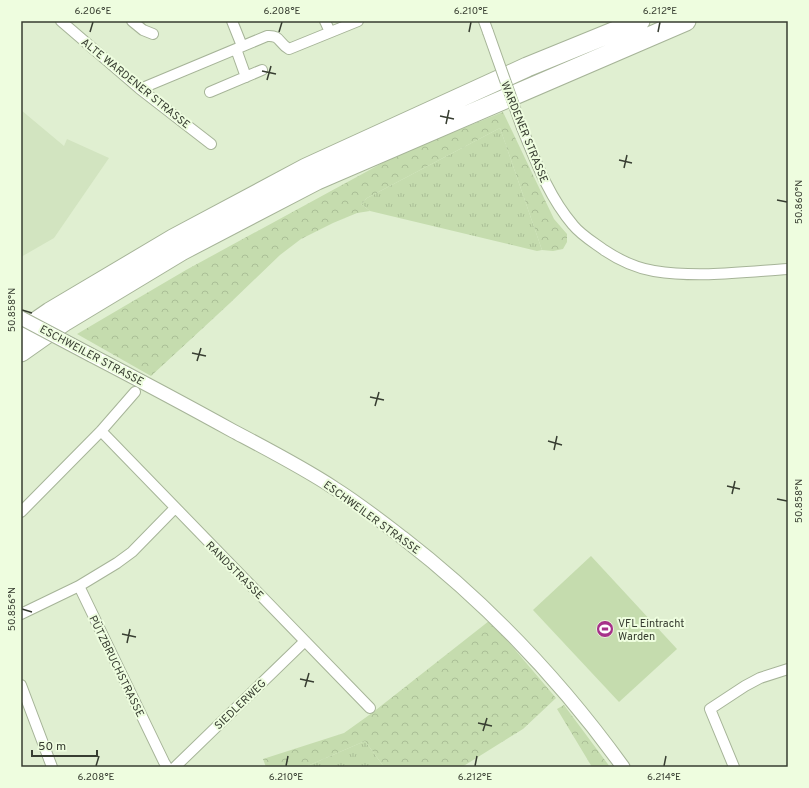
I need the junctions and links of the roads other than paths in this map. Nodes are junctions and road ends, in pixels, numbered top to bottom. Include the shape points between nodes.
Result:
1 (61, 21) edge
2 (132, 21) edge
3 (232, 21) edge
4 (325, 21) edge
5 (358, 21) edge
6 (484, 21) edge
7 (640, 21) edge
8 (686, 21) edge
9 (330, 32) junction
10 (153, 34) dead end
11 (239, 47) junction
12 (262, 70) dead end
13 (246, 77) junction
14 (140, 89) junction
15 (210, 92) dead end
16 (211, 144) dead end
17 (788, 269) edge
18 (21, 318) edge
19 (21, 332) edge
20 (21, 352) edge
21 (135, 392) dead end
22 (101, 432) junction
23 (175, 508) junction
24 (21, 512) edge
25 (79, 586) junction
26 (21, 614) edge
27 (305, 641) junction
28 (788, 669) edge
29 (21, 686) edge
30 (370, 708) dead end
31 (52, 767) edge
32 (167, 767) edge
33 (175, 767) edge
34 (623, 767) edge
35 (734, 767) edge

1 - 14 street, ALTE WARDENER STRASSE
2 - 10 street
3 - 11 street
4 - 9 street
5 - 9 street
6 - 17 street, WARDENER STRASSE, bridge via 522,128 547,187 573,226 586,237 612,255 640,268 671,273 703,274
7 - 19 highway via 527,68 306,168 173,239
8 - 20 highway via 317,180 182,251 65,322
9 - 11 street via 289,49 273,35
11 - 13 street
11 - 14 street
12 - 13 street
13 - 15 street
14 - 16 street, ALTE WARDENER STRASSE
18 - 34 street, ESCHWEILER STRASSE, bridge via 293,464 368,511 430,559 512,634 561,687
21 - 22 street
22 - 23 street, RANDSTRASSE
22 - 24 street
23 - 25 street via 132,552
23 - 27 street, RANDSTRASSE
25 - 26 street
25 - 32 street, PÜTZBRUCHSTRASSE
27 - 30 street, RANDSTRASSE
27 - 33 street, SIEDLERWEG
28 - 35 street via 760,678 710,709
29 - 31 street

